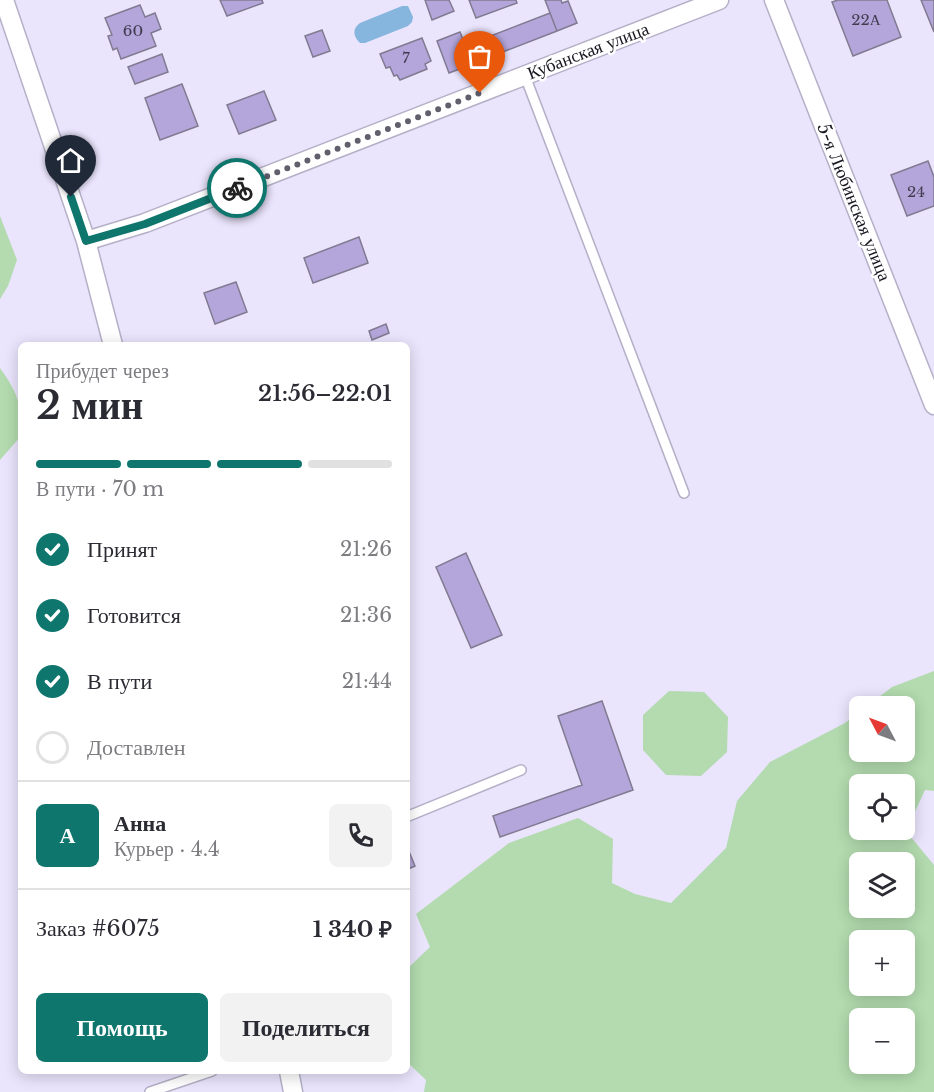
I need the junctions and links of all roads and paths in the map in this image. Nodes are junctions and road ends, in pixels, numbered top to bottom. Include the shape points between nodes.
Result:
1 (4, 0) edge
2 (719, 0) edge
3 (774, 0) edge
4 (525, 76) junction
5 (86, 241) junction
6 (112, 342) edge
7 (934, 405) edge
8 (684, 493) dead end
9 (521, 770) dead end
10 (410, 816) edge
11 (203, 1074) edge
12 (290, 1074) edge
13 (150, 1092) edge
14 (293, 1092) edge

1 - 5 street
2 - 4 street, Кубанская улица
3 - 7 street, 5-я Любинская улица
4 - 5 street, Кубанская улица via 145,224
4 - 8 lane
5 - 6 street
9 - 10 lane
11 - 13 lane
12 - 14 street

